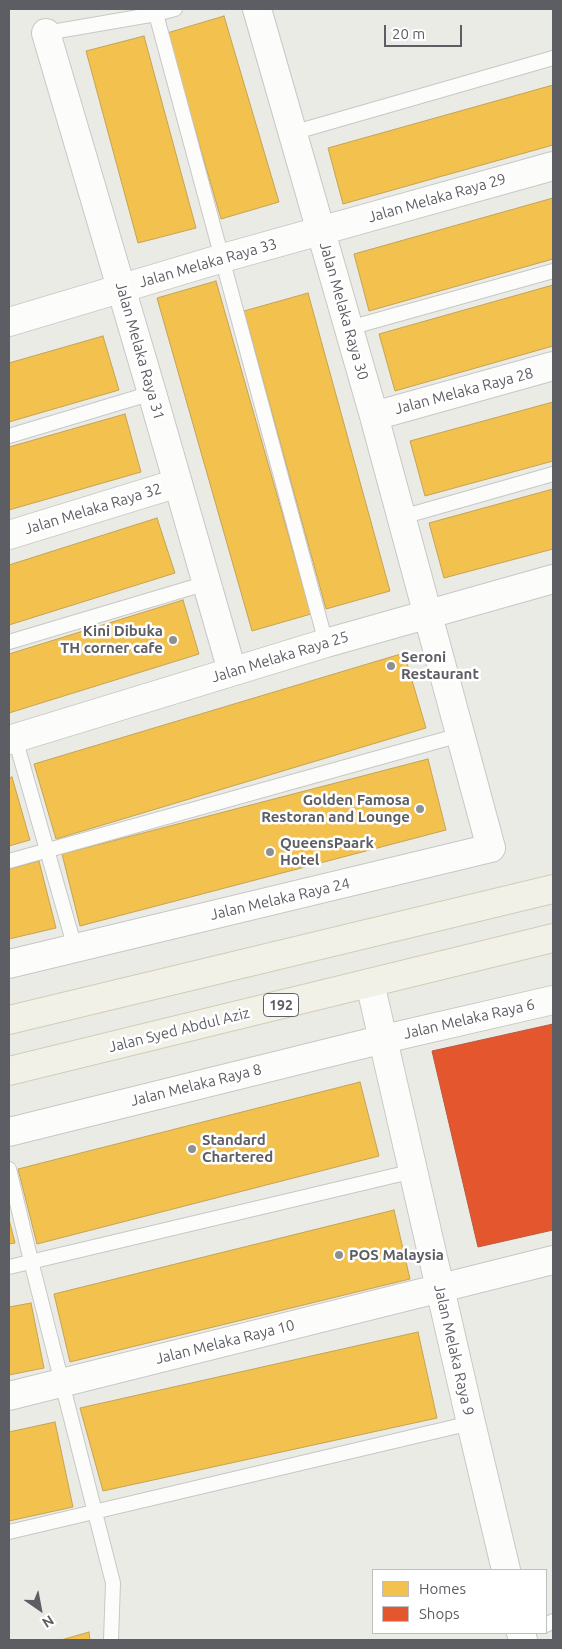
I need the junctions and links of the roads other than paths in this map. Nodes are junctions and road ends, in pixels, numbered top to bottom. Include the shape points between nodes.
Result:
1 (175, 9) edge
2 (257, 9) edge
3 (156, 14) junction
4 (46, 33) joint
5 (553, 58) edge
6 (292, 133) junction
7 (553, 166) edge
8 (321, 231) junction
9 (223, 258) junction
10 (553, 271) edge
11 (121, 288) junction
12 (9, 322) edge
13 (349, 328) junction
14 (553, 366) edge
15 (152, 394) junction
16 (374, 416) junction
17 (9, 436) edge
18 (553, 474) edge
19 (178, 482) junction
20 (402, 517) junction
21 (9, 535) edge
22 (553, 579) edge
23 (207, 583) junction
24 (428, 614) junction
25 (9, 642) edge
26 (326, 643) junction
27 (232, 670) junction
28 (460, 735) junction
29 (12, 739) edge
30 (48, 851) junction
31 (9, 861) edge
32 (553, 889) edge
33 (553, 938) edge
34 (75, 948) junction
35 (9, 964) edge
36 (370, 983) junction
37 (553, 1000) edge
38 (9, 1020) edge
39 (384, 1039) junction
40 (9, 1071) edge
41 (9, 1132) edge
42 (9, 1169) edge
43 (414, 1171) junction
44 (553, 1260) edge
45 (30, 1262) junction
46 (9, 1267) edge
47 (440, 1288) junction
48 (62, 1383) junction
49 (9, 1396) edge
50 (471, 1424) junction
51 (94, 1511) junction
52 (9, 1532) edge
53 (506, 1569) edge
54 (111, 1640) edge

1 - 3 lane
2 - 6 street, Jalan Melaka Raya 30
3 - 4 lane
3 - 9 lane
4 - 11 street, Jalan Melaka Raya 31
5 - 6 lane
6 - 8 street, Jalan Melaka Raya 30
7 - 8 street, Jalan Melaka Raya 29
8 - 9 street, Jalan Melaka Raya 33
8 - 13 street, Jalan Melaka Raya 30
9 - 11 street, Jalan Melaka Raya 33
9 - 26 lane
10 - 13 lane
11 - 12 street, Jalan Melaka Raya 33
11 - 15 street, Jalan Melaka Raya 31
13 - 16 street, Jalan Melaka Raya 30
14 - 16 street, Jalan Melaka Raya 28
15 - 17 lane
15 - 19 street, Jalan Melaka Raya 31
16 - 20 street, Jalan Melaka Raya 30
18 - 20 lane
19 - 21 street, Jalan Melaka Raya 32
19 - 23 street, Jalan Melaka Raya 31
20 - 24 street, Jalan Melaka Raya 30
22 - 24 street, Jalan Melaka Raya 25
23 - 25 lane
23 - 27 street, Jalan Melaka Raya 31
24 - 26 street, Jalan Melaka Raya 25
24 - 28 street, Jalan Melaka Raya 24
26 - 27 street, Jalan Melaka Raya 25
27 - 29 street, Jalan Melaka Raya 25
28 - 30 lane
28 - 34 street, Jalan Melaka Raya 24 via 491,848
29 - 30 lane
30 - 31 lane
30 - 34 lane
32 - 38 main road
33 - 36 main road, Jalan Syed Abdul Aziz / 192
34 - 35 street, Jalan Melaka Raya 24
36 - 39 street, Jalan Melaka Raya 9
36 - 40 main road, Jalan Syed Abdul Aziz / 192
37 - 39 street, Jalan Melaka Raya 6
39 - 41 street, Jalan Melaka Raya 8
39 - 43 street, Jalan Melaka Raya 9
42 - 45 lane
43 - 45 lane
43 - 47 street, Jalan Melaka Raya 9
44 - 47 street, Jalan Melaka Raya 10
45 - 46 lane
45 - 48 lane
47 - 48 street, Jalan Melaka Raya 10
47 - 50 street, Jalan Melaka Raya 9
48 - 49 street, Jalan Melaka Raya 10
48 - 51 lane
50 - 51 lane
50 - 53 street, Jalan Melaka Raya 9
51 - 52 lane
51 - 54 lane via 113,1583

